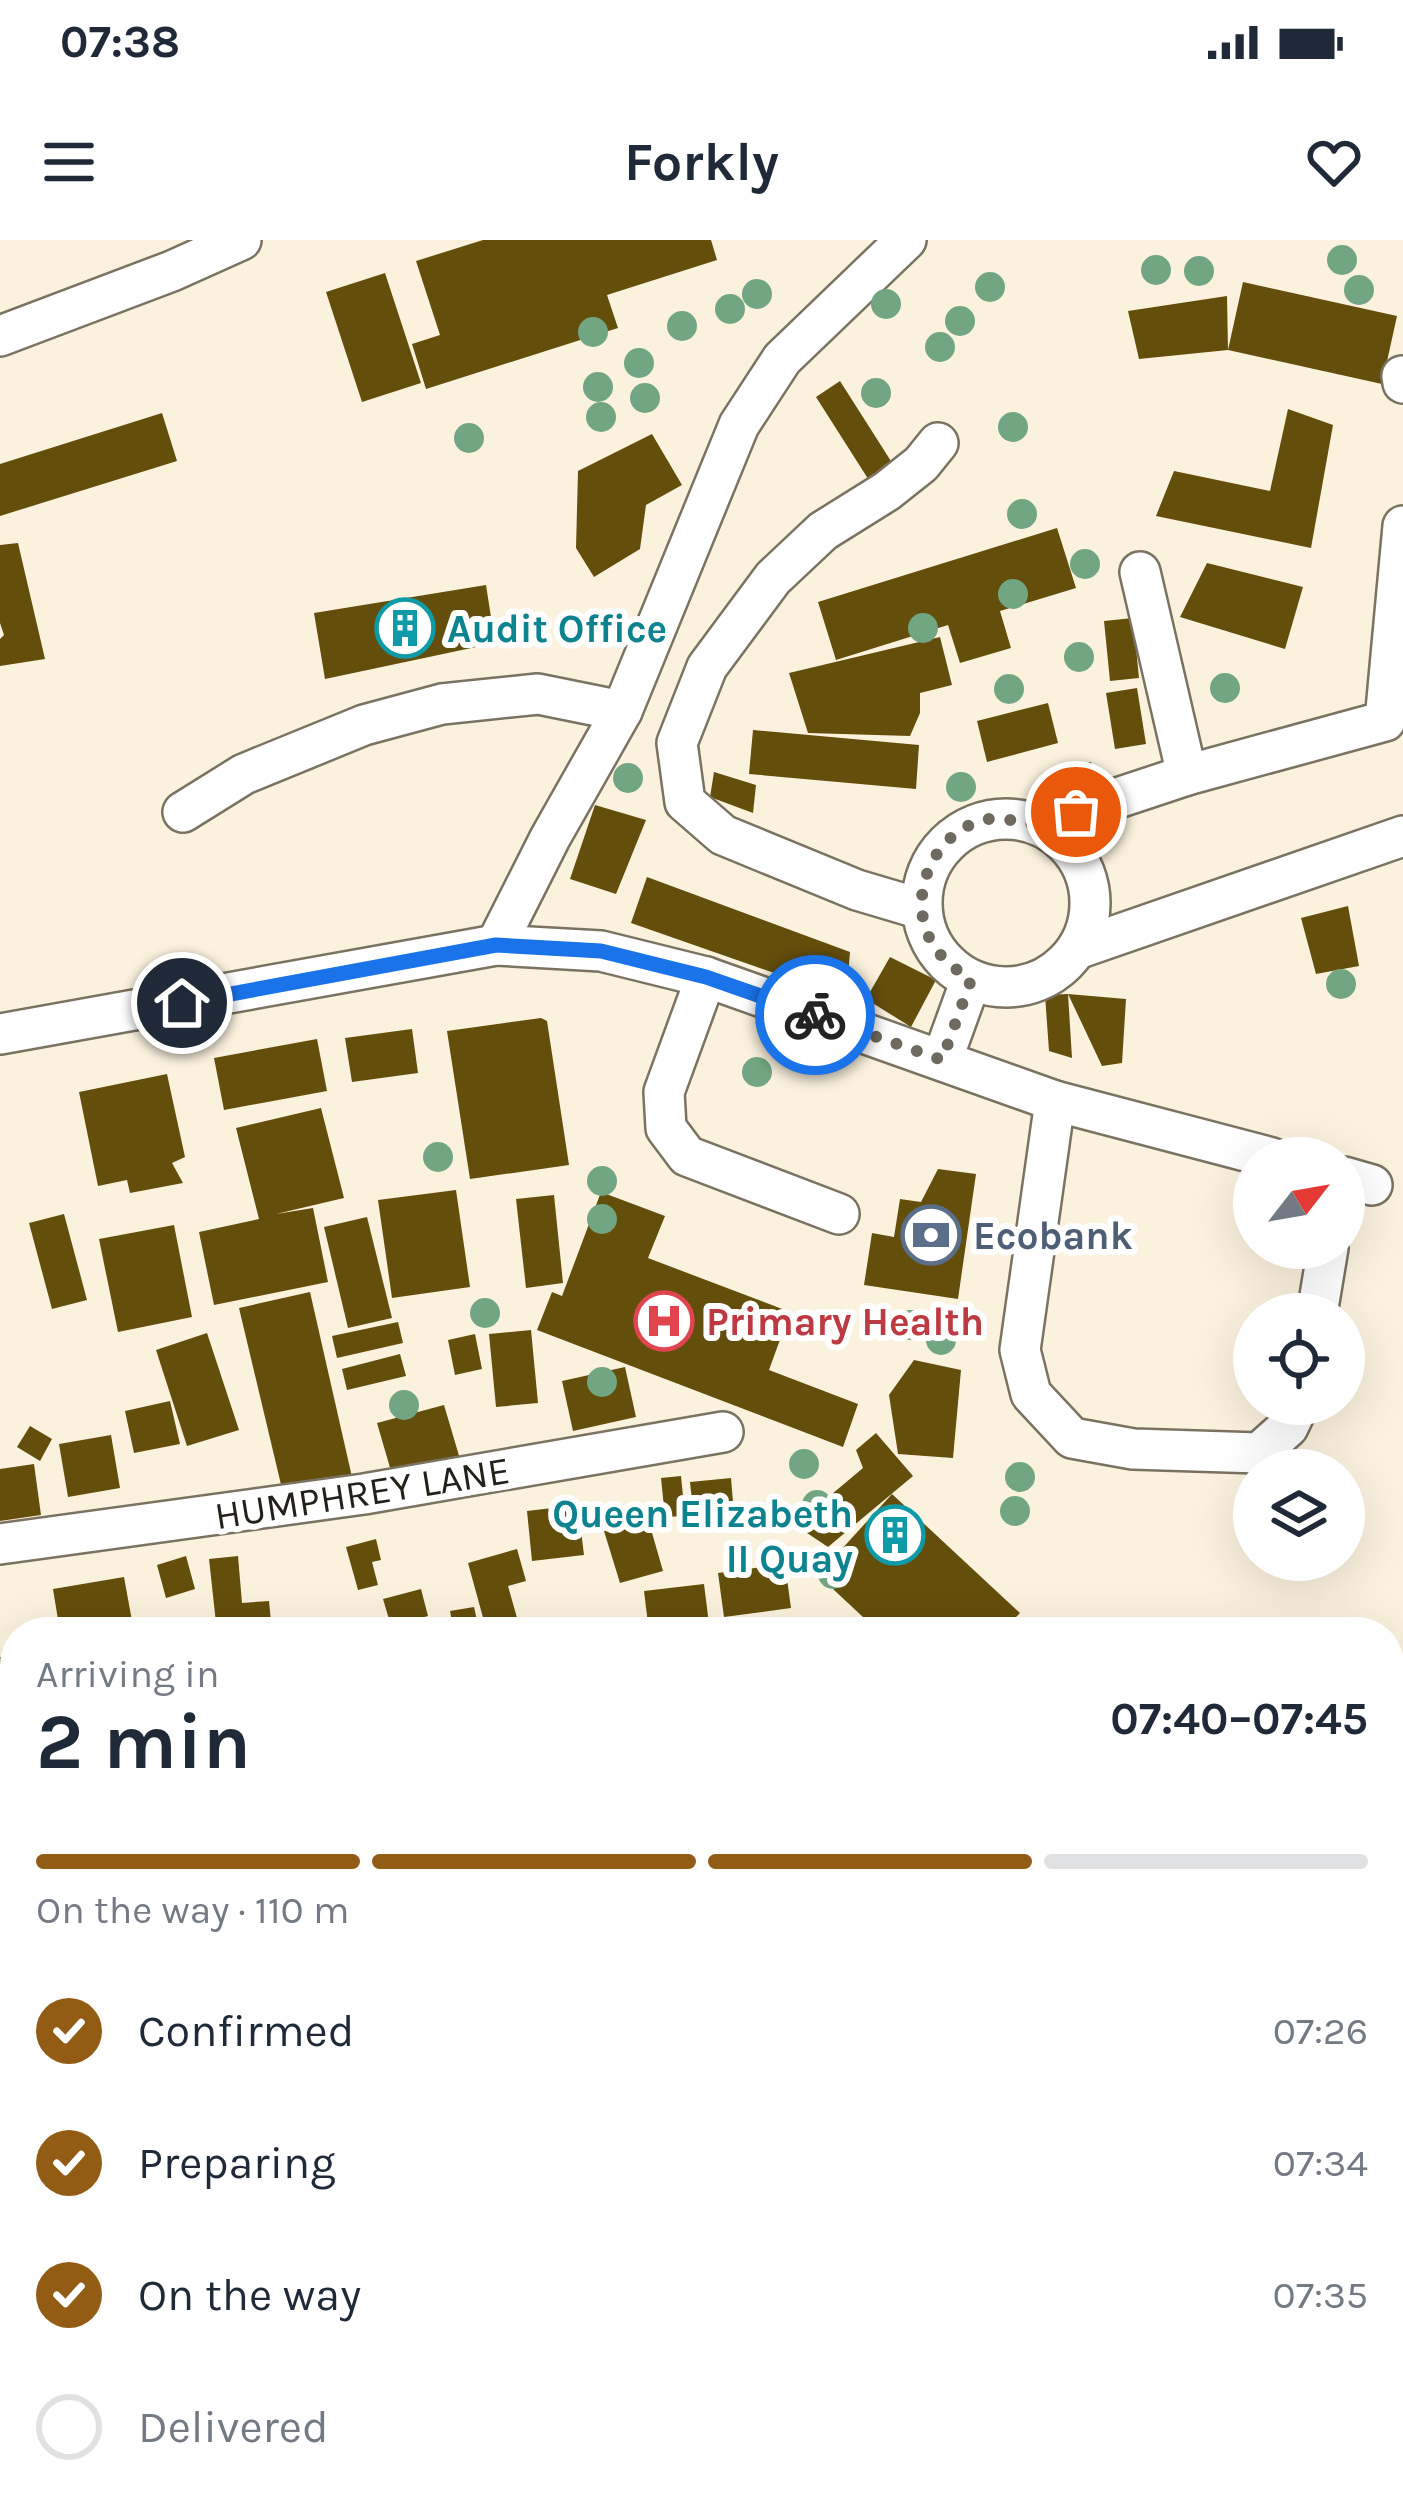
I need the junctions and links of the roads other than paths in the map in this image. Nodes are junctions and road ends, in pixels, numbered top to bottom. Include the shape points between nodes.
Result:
1 (241, 240) edge
2 (906, 240) edge
3 (0, 336) edge
4 (938, 443) dead end
5 (1403, 526) edge
6 (1140, 572) dead end
7 (622, 711) junction
8 (1394, 733) edge
9 (1187, 775) junction
10 (183, 812) dead end
11 (1040, 824) junction
12 (1403, 836) edge
13 (921, 909) junction
14 (496, 945) junction
15 (1077, 949) junction
16 (706, 977) junction
17 (971, 980) junction
18 (0, 1034) edge
19 (942, 1060) junction
20 (1054, 1101) junction
21 (1233, 1148) edge
22 (839, 1214) dead end
23 (1289, 1425) edge
24 (723, 1432) dead end
25 (0, 1544) edge

1 - 3 street
2 - 7 street via 782,359 739,425
4 - 13 street via 773,578 707,667 677,743 685,802 723,835
5 - 8 street
6 - 9 street
7 - 10 street via 538,694 442,704 364,725 244,774
7 - 14 street
8 - 9 street
9 - 11 street
11 - 13 street via 982,820 956,833 924,880
11 - 15 street via 1069,846 1087,878 1090,915
12 - 15 street
13 - 17 street via 946,963
14 - 16 street via 601,951
14 - 18 street
15 - 17 street via 1041,980 1018,987
16 - 19 street
16 - 22 street via 664,1092 666,1128 687,1156
17 - 19 street
19 - 20 street
20 - 21 street
20 - 23 street via 1020,1350 1031,1394 1072,1438 1154,1450 1259,1454
24 - 25 street, HUMPHREY LANE via 364,1494

